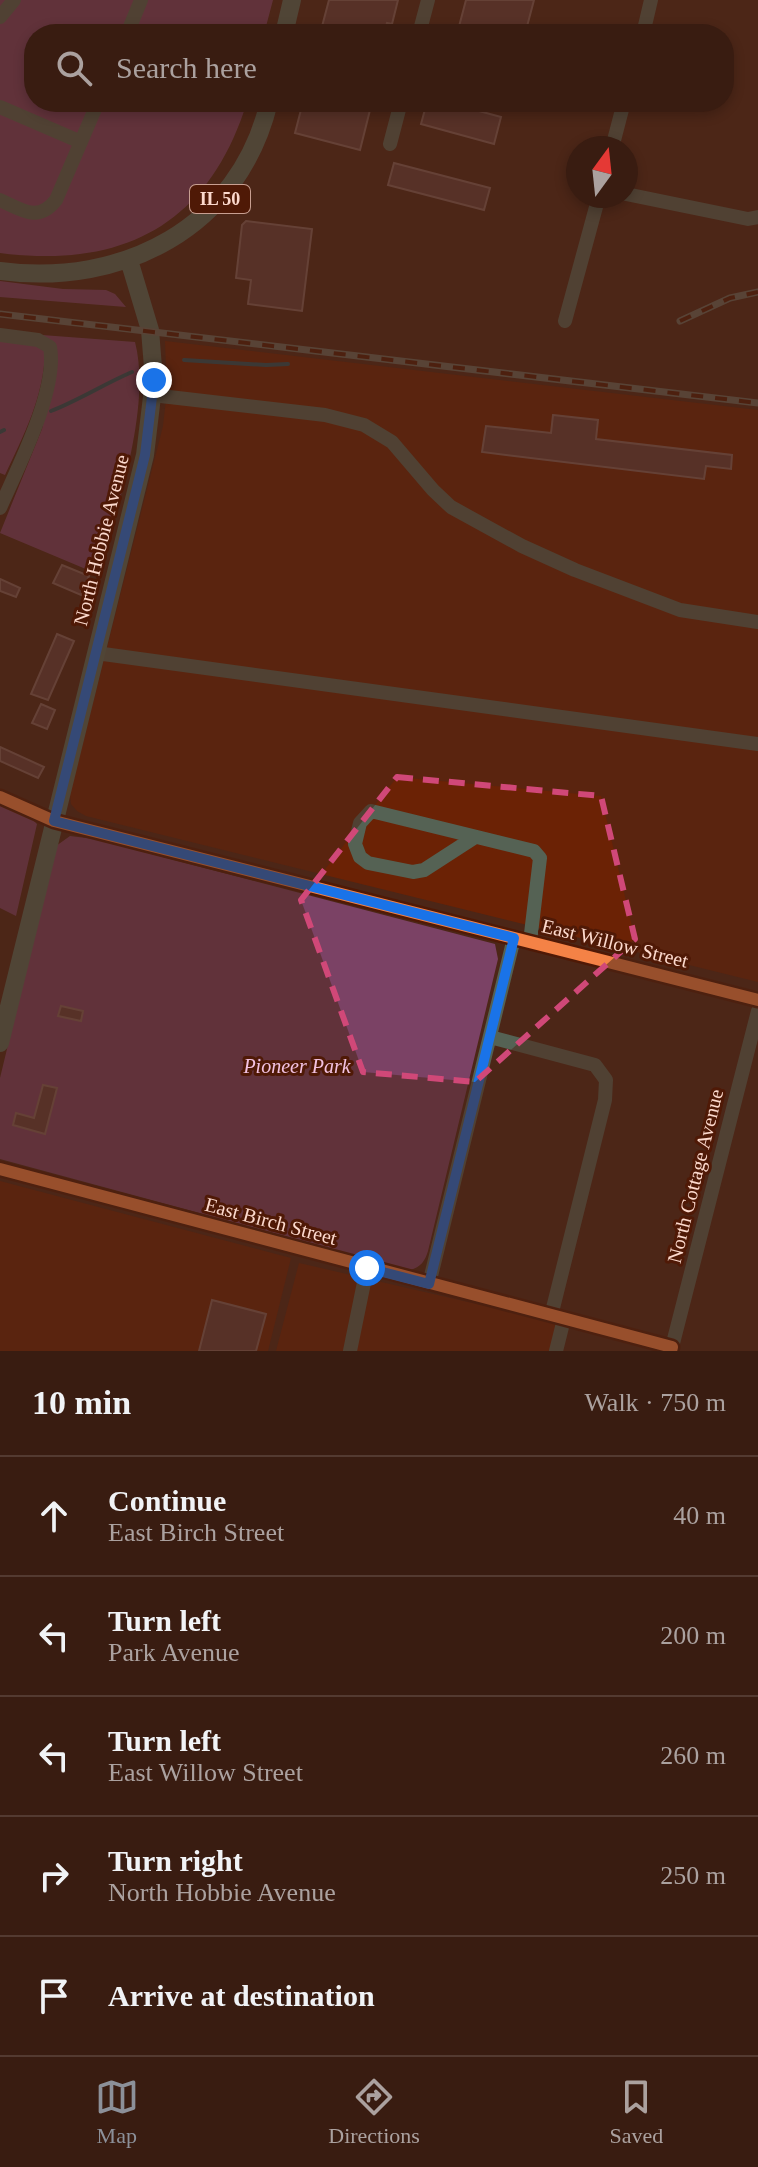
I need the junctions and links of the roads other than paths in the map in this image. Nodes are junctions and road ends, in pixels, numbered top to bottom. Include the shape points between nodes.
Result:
1 (14, 0) edge
2 (141, 0) edge
3 (292, 0) edge
4 (428, 0) edge
5 (651, 0) edge
6 (0, 17) edge
7 (131, 24) edge
8 (286, 24) edge
9 (422, 24) edge
10 (645, 24) edge
11 (0, 107) edge
12 (94, 112) edge
13 (266, 112) edge
14 (398, 112) edge
15 (621, 112) edge
16 (615, 136) edge
17 (81, 142) junction
18 (390, 144) dead end
19 (638, 196) edge
20 (0, 200) edge
21 (596, 208) edge
22 (758, 217) edge
23 (129, 260) junction
24 (0, 271) edge
25 (565, 321) dead end
26 (0, 335) edge
27 (152, 395) junction
28 (0, 508) edge
29 (758, 622) edge
30 (96, 653) junction
31 (758, 744) edge
32 (0, 797) edge
33 (54, 821) junction
34 (475, 837) junction
35 (514, 938) junction
36 (530, 942) junction
37 (758, 1000) edge
38 (758, 1011) edge
39 (490, 1037) junction
40 (0, 1043) edge
41 (0, 1169) edge
42 (367, 1268) junction
43 (429, 1284) junction
44 (557, 1318) junction
45 (672, 1349) edge
46 (350, 1351) edge
47 (556, 1351) edge

1 - 6 street
2 - 7 street
3 - 8 main road
4 - 9 street
5 - 10 street
11 - 17 street
12 - 17 street
13 - 23 main road, IL 50 via 252,153 228,191 184,230
14 - 18 street
15 - 16 street
17 - 20 street via 48,211 29,212
19 - 22 street
21 - 25 street
23 - 24 main road, IL 50 via 77,273
23 - 27 main road, North Hobbie Avenue via 150,330
26 - 28 street via 38,340 50,347 52,360 34,429
27 - 29 street via 325,415 364,425 392,442 451,507 522,546 680,610
27 - 30 main road, North Hobbie Avenue via 145,455
30 - 31 street
30 - 33 main road, North Hobbie Avenue
32 - 33 street, East Willow Street
33 - 35 street, East Willow Street
33 - 40 main road, North Hobbie Avenue
34 - 34 street via 371,811 360,823 355,844 368,863 413,872
34 - 36 street via 534,851 540,858
35 - 36 street, East Willow Street
35 - 39 street
36 - 37 street, East Willow Street
38 - 45 street, North Cottage Avenue
39 - 43 street
39 - 44 street via 595,1065 606,1080
41 - 42 street, East Birch Street
42 - 43 street, East Birch Street
42 - 46 street
43 - 44 street, East Birch Street
44 - 45 street, East Birch Street
44 - 47 street

